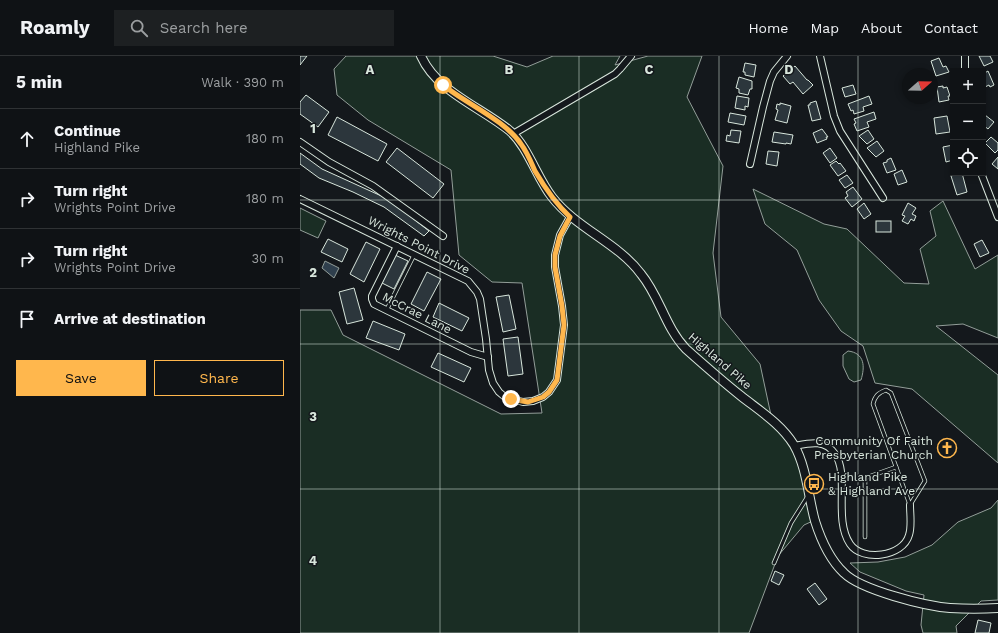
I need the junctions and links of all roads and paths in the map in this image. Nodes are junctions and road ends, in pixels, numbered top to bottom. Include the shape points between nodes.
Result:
1 (421, 56) edge
2 (631, 56) edge
3 (787, 56) edge
4 (820, 56) edge
5 (965, 56) edge
6 (965, 68) edge
7 (513, 134) junction
8 (300, 142) edge
9 (750, 164) dead end
10 (981, 176) edge
11 (300, 198) edge
12 (883, 198) dead end
13 (570, 217) junction
14 (998, 217) edge
15 (443, 236) dead end
16 (397, 246) junction
17 (415, 255) junction
18 (386, 310) junction
19 (488, 357) junction
20 (794, 446) junction
21 (896, 467) junction
22 (809, 494) junction
23 (910, 505) junction
24 (865, 536) dead end
25 (774, 563) dead end
26 (998, 608) edge

1 - 7 street, Highland Pike via 432,74 443,85
2 - 7 street via 615,74
3 - 9 street via 770,81
4 - 12 street via 840,131
5 - 6 street
7 - 13 street, Highland Pike via 521,143 551,196
8 - 15 street via 329,162 373,186
10 - 14 street
11 - 16 street, Wrights Point Drive
13 - 19 street, Wrights Point Drive via 560,236 555,255 564,325 555,385 543,397 533,401 523,402 505,397 493,382
13 - 20 street, Highland Pike via 631,262 650,286 679,342 785,432
16 - 17 street, Wrights Point Drive
16 - 18 street, McCrae Lane via 372,296 374,304
17 - 18 lane
17 - 19 street, Wrights Point Drive via 463,278 477,292
18 - 19 street, McCrae Lane via 471,352
20 - 22 street, Highland Pike via 805,473
20 - 23 street via 820,443 831,449 836,456 840,465 844,529 850,544 857,551 874,555 898,549 909,536
21 - 23 lane
21 - 23 lane via 873,404 878,393 886,390 891,393 925,481
21 - 24 lane via 865,478
22 - 25 lane via 791,523
22 - 26 street, Highland Pike via 824,545 836,564 850,578 865,586 926,604 948,608

